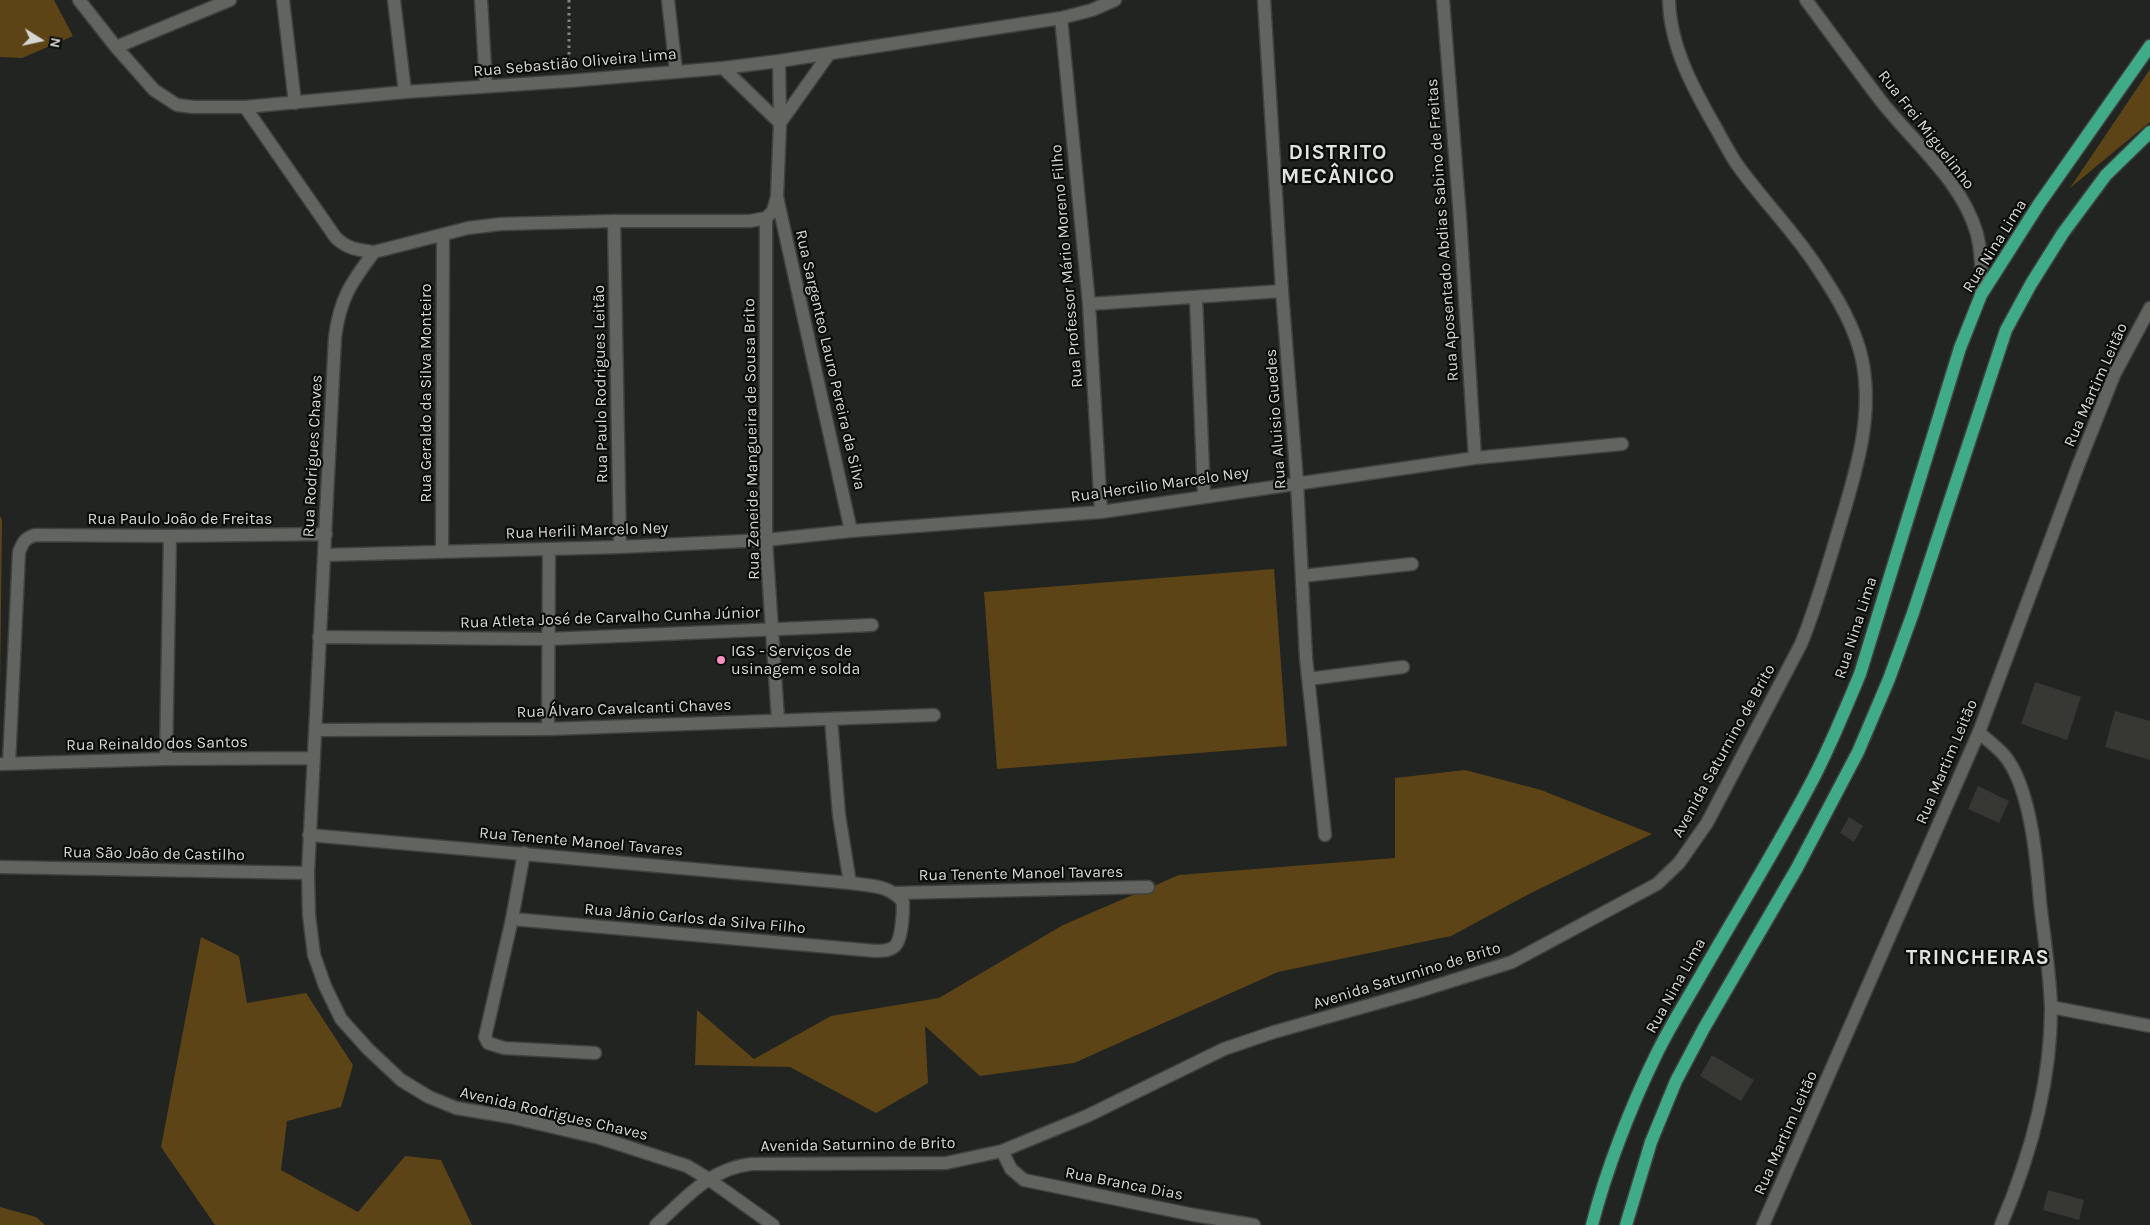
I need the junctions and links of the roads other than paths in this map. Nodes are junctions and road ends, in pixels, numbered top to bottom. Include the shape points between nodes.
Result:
1 (79, 0) edge
2 (230, 0) edge
3 (283, 0) edge
4 (394, 0) edge
5 (481, 0) edge
6 (668, 0) edge
7 (1115, 0) edge
8 (1264, 0) edge
9 (1443, 0) edge
10 (1669, 0) edge
11 (1806, 0) edge
12 (1091, 5) edge
13 (1061, 18) junction
14 (2150, 46) edge
15 (116, 47) junction
16 (829, 54) junction
17 (779, 62) junction
18 (723, 68) junction
19 (676, 70) junction
20 (486, 86) junction
21 (404, 92) junction
22 (295, 102) junction
23 (245, 107) junction
24 (780, 123) junction
25 (2150, 132) edge
26 (777, 197) junction
27 (766, 218) junction
28 (614, 221) junction
29 (443, 235) junction
30 (374, 252) junction
31 (1282, 291) junction
32 (1982, 294) junction
33 (1196, 298) junction
34 (1089, 304) junction
35 (2150, 308) edge
36 (1622, 444) dead end
37 (1475, 458) junction
38 (1297, 482) junction
39 (1204, 496) junction
40 (1101, 512) junction
41 (851, 531) junction
42 (326, 534) junction
43 (170, 536) junction
44 (766, 540) junction
45 (620, 547) junction
46 (548, 549) junction
47 (442, 551) junction
48 (324, 555) junction
49 (1412, 564) dead end
50 (1302, 576) junction
51 (872, 625) dead end
52 (772, 630) junction
53 (319, 637) junction
54 (549, 639) junction
55 (1403, 667) dead end
56 (1308, 680) junction
57 (934, 715) dead end
58 (831, 719) junction
59 (778, 720) junction
60 (548, 729) junction
61 (316, 730) junction
62 (1979, 732) junction
63 (314, 758) junction
64 (166, 759) junction
65 (5, 764) edge
66 (310, 835) junction
67 (1325, 835) dead end
68 (524, 853) junction
69 (0, 868) edge
70 (308, 873) junction
71 (850, 883) junction
72 (1148, 887) dead end
73 (896, 893) junction
74 (512, 920) junction
75 (2050, 1007) junction
76 (2150, 1026) edge
77 (595, 1053) dead end
78 (1002, 1151) junction
79 (707, 1178) junction
80 (656, 1225) edge
81 (773, 1225) edge
82 (1254, 1225) edge
83 (1592, 1225) edge
84 (1626, 1225) edge
85 (1763, 1225) edge
86 (2001, 1225) edge

1 - 15 street, Rua Sebastião Oliveira Lima
2 - 15 street
3 - 22 street
4 - 21 street
5 - 20 street
6 - 19 street
7 - 12 street, Rua Sebastião Oliveira Lima
8 - 31 street, Rua Aluisio Guedes
9 - 37 street, Rua Aposentado Abdias Sabino de Freitas
10 - 78 street, Avenida Saturnino de Brito via 1672,35 1705,110 1736,162 1819,269 1848,319 1862,358 1866,389 1865,428 1857,466 1812,616 1801,644 1706,823 1679,863 1657,884 1512,962 1224,1049 1087,1116
11 - 32 street, Rua Frei Miguelinho via 1882,102 1946,176 1969,212 1982,263
12 - 13 street, Rua Sebastião Oliveira Lima
13 - 16 street, Rua Sebastião Oliveira Lima
13 - 34 street, Rua Professor Mário Moreno Filho
14 - 32 main road, Rua Nina Lima via 2039,204
15 - 23 street, Rua Sebastião Oliveira Lima via 154,90 178,105
16 - 17 street, Rua Sebastião Oliveira Lima
16 - 24 street
17 - 18 street, Rua Sebastião Oliveira Lima
17 - 24 street
18 - 19 street, Rua Sebastião Oliveira Lima
18 - 24 street
19 - 20 street, Rua Sebastião Oliveira Lima
20 - 21 street, Rua Sebastião Oliveira Lima
21 - 22 street, Rua Sebastião Oliveira Lima
22 - 23 street, Rua Sebastião Oliveira Lima
23 - 30 street via 336,238 346,247
24 - 26 street
25 - 84 main road via 2106,175 2063,233 2006,330 1913,613 1870,725 1830,809 1676,1081 1651,1142
26 - 27 street via 773,211
26 - 41 street, Rua Sargenteo Lauro Pereira da Silva
27 - 28 street via 750,221
27 - 44 street, Rua Zeneide Mangueira de Sousa Brito
28 - 29 street via 501,224
28 - 45 street, Rua Paulo Rodrigues Leitão
29 - 30 street
29 - 47 street, Rua Geraldo da Silva Monteiro
30 - 42 street, Rua Rodrigues Chaves via 351,284 338,315
31 - 33 street
31 - 38 street, Rua Aluisio Guedes
32 - 83 main road, Rua Nina Lima via 1957,358 1860,674 1839,725 1813,780 1656,1055 1599,1199
33 - 34 street
33 - 39 street
34 - 40 street, Rua Professor Mário Moreno Filho
35 - 62 street, Rua Martim Leitão via 2103,402
36 - 37 street, Rua Hercilio Marcelo Ney
37 - 38 street, Rua Hercilio Marcelo Ney
38 - 39 street, Rua Hercilio Marcelo Ney
38 - 50 street, Rua Aluisio Guedes
39 - 40 street, Rua Hercilio Marcelo Ney
40 - 41 street, Rua Hercilio Marcelo Ney
41 - 44 street, Rua Herili Marcelo Ney
42 - 43 street, Rua Paulo João de Freitas
42 - 48 street, Rua Rodrigues Chaves
43 - 64 street
43 - 65 street, Rua Paulo João de Freitas via 35,535 23,541 19,552
44 - 45 street, Rua Herili Marcelo Ney
44 - 52 street, Rua Zeneide Mangueira de Sousa Brito
45 - 46 street, Rua Herili Marcelo Ney
46 - 47 street, Rua Herili Marcelo Ney
46 - 54 street
47 - 48 street, Rua Herili Marcelo Ney
48 - 53 street, Rua Rodrigues Chaves
49 - 50 street
50 - 56 street, Rua Aluisio Guedes
51 - 52 street, Rua Atleta José de Carvalho Cunha Júnior
52 - 54 street, Rua Atleta José de Carvalho Cunha Júnior
52 - 59 street, Rua Zeneide Mangueira de Sousa Brito
53 - 54 street, Rua Atleta José de Carvalho Cunha Júnior
53 - 61 street, Rua Rodrigues Chaves
54 - 60 street
55 - 56 street
56 - 67 street, Rua Aluisio Guedes
57 - 58 street, Rua Álvaro Cavalcanti Chaves
58 - 59 street, Rua Álvaro Cavalcanti Chaves
58 - 71 street via 839,815
59 - 60 street, Rua Álvaro Cavalcanti Chaves
60 - 61 street, Rua Álvaro Cavalcanti Chaves
61 - 63 street, Rua Rodrigues Chaves
62 - 75 street via 2005,756 2025,802 2035,844
62 - 85 street, Rua Martim Leitão
63 - 64 street, Rua Reinaldo dos Santos
63 - 66 street, Rua Rodrigues Chaves
64 - 65 street, Rua Reinaldo dos Santos
66 - 68 street, Rua Tenente Manoel Tavares
66 - 70 street, Rua Rodrigues Chaves
68 - 71 street, Rua Tenente Manoel Tavares
68 - 74 street
69 - 70 street, Rua São João de Castilho
70 - 79 street, Avenida Rodrigues Chaves via 314,955 325,986 341,1019 401,1080 456,1108 600,1138 687,1166
71 - 73 street, Rua Tenente Manoel Tavares
72 - 73 street, Rua Tenente Manoel Tavares
73 - 74 street, Rua Jânio Carlos da Silva Filho via 903,902 898,941 888,950 876,951
74 - 77 street via 485,1037 488,1043 504,1048
75 - 76 street
75 - 86 street via 2048,1056 2040,1104 2027,1156
78 - 79 street, Avenida Saturnino de Brito via 946,1163 751,1164 734,1166
78 - 82 street, Rua Branca Dias via 1011,1169 1024,1180
79 - 80 street, Avenida Saturnino de Brito
79 - 81 street, Avenida Rodrigues Chaves

